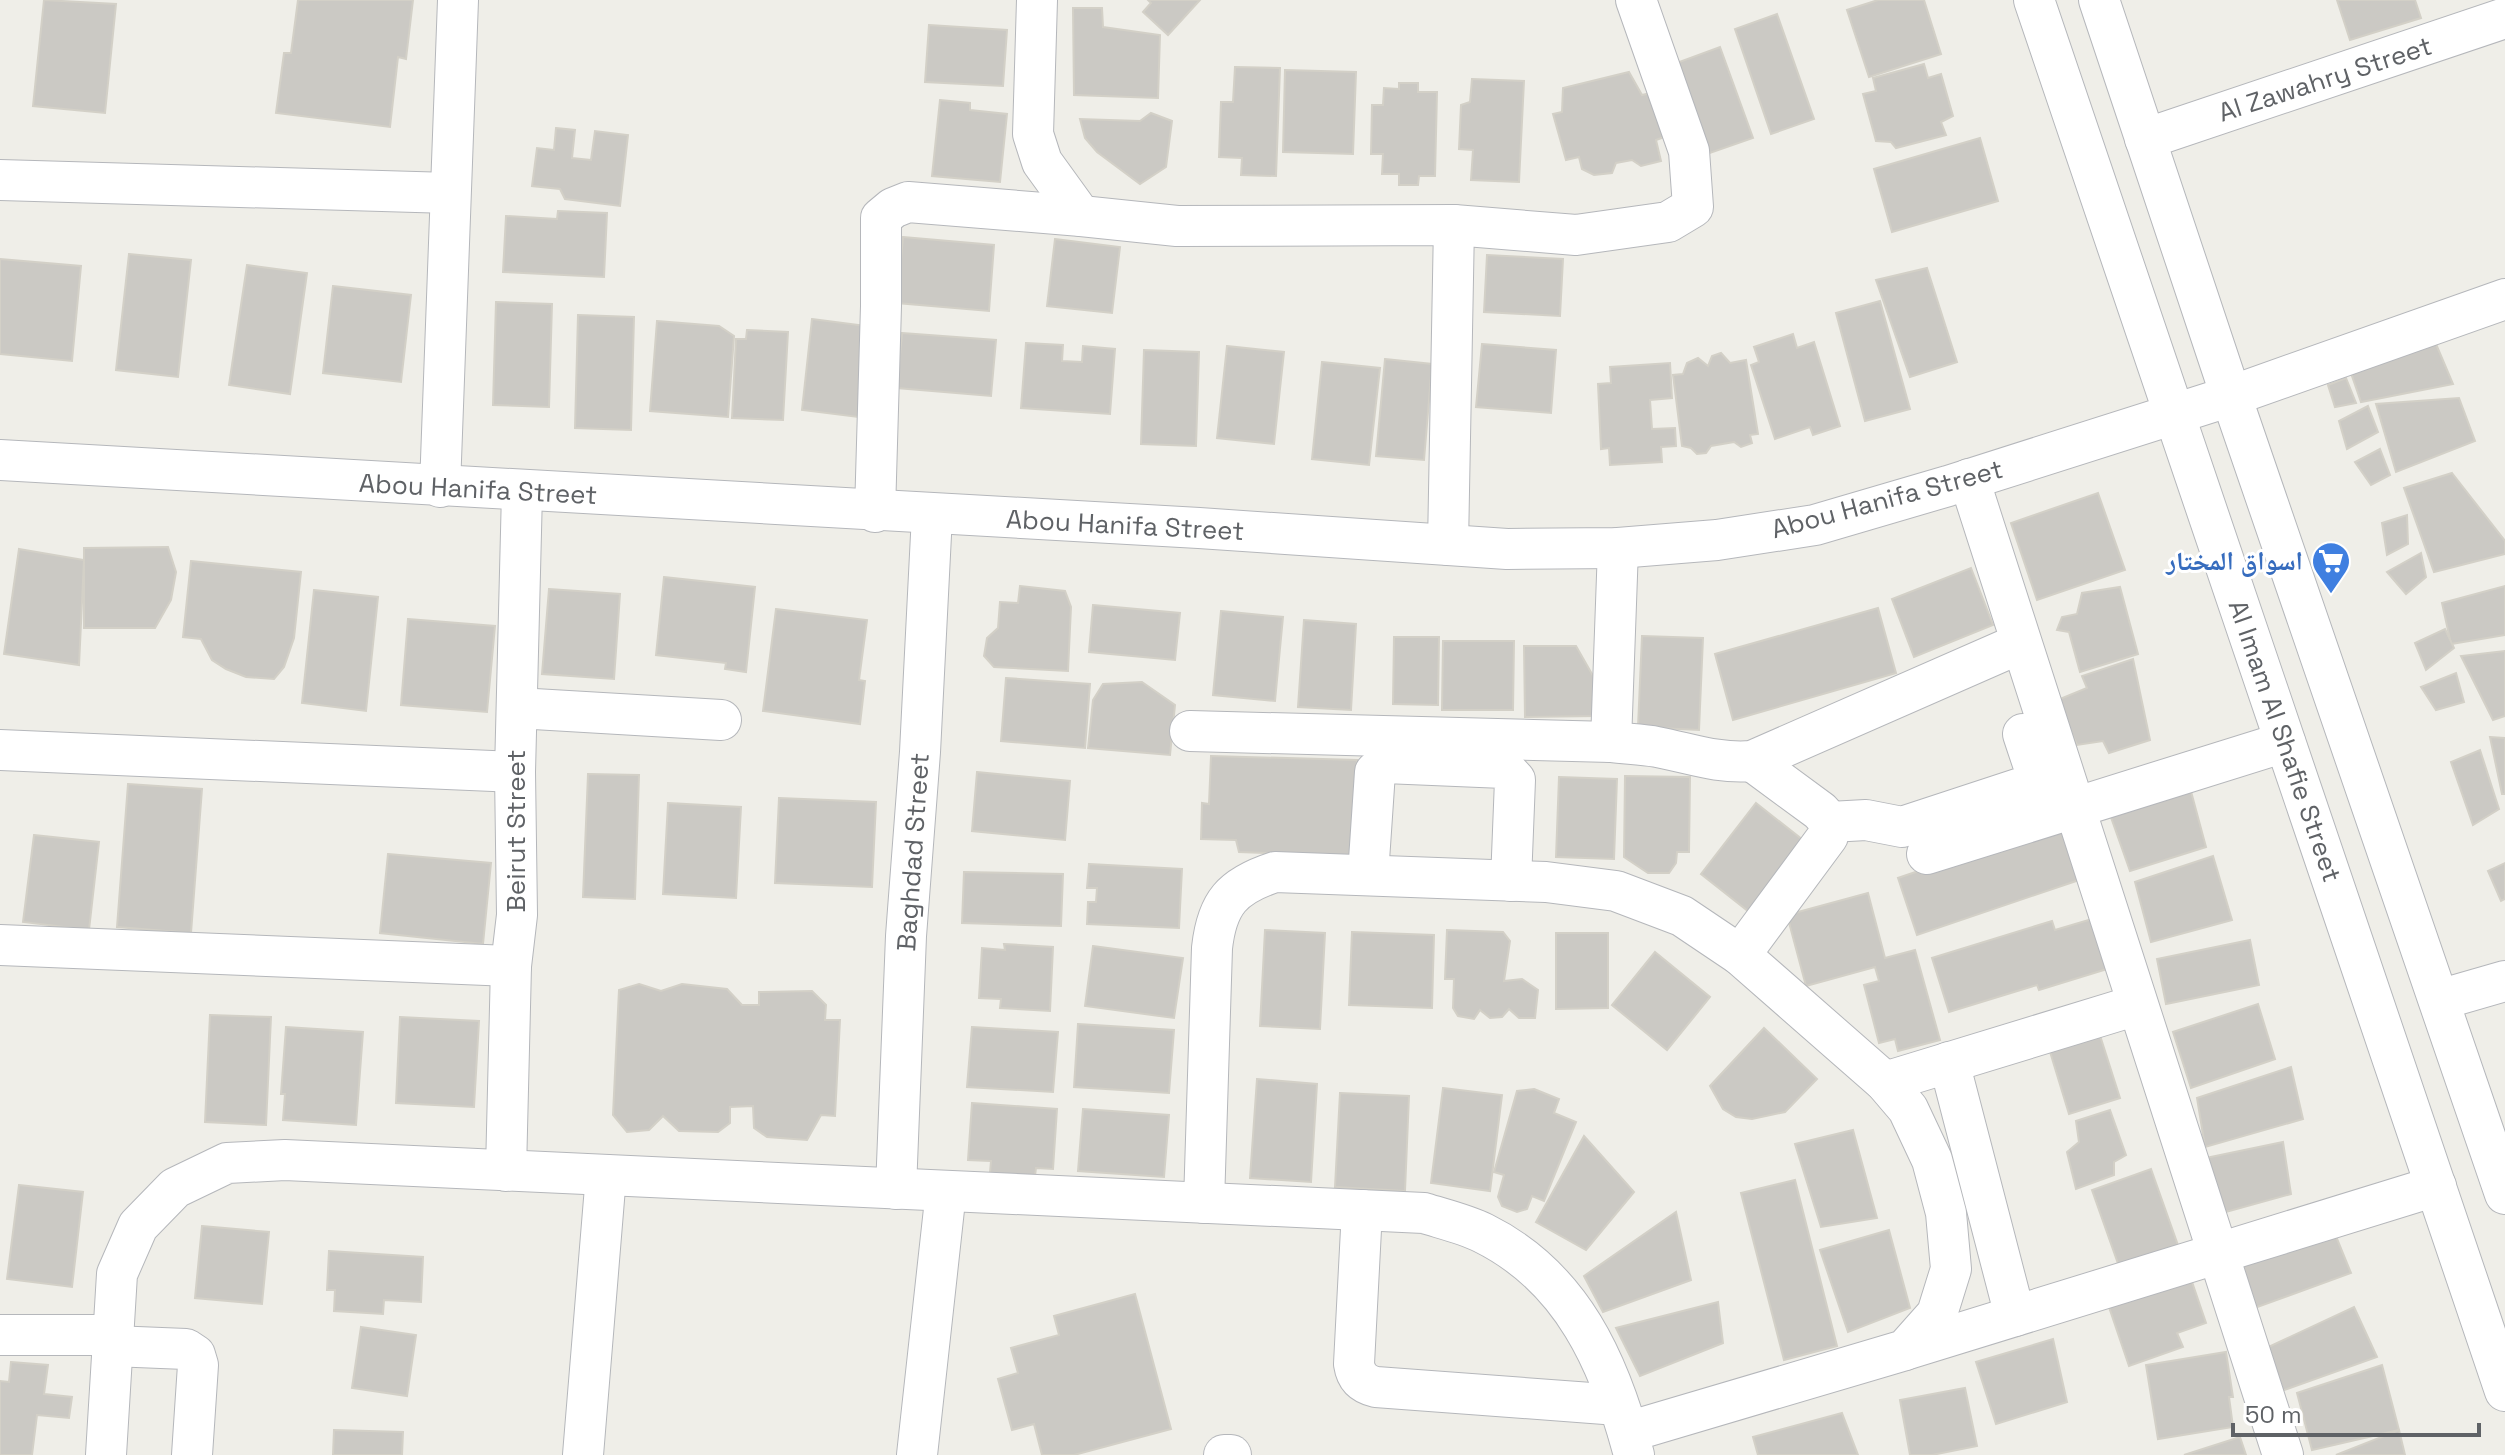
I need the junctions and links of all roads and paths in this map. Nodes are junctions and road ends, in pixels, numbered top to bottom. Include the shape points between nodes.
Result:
1 (458, 0) edge
2 (1037, 0) edge
3 (1636, 0) edge
4 (2034, 0) edge
5 (2099, 0) edge
6 (2505, 18) edge
7 (2145, 139) junction
8 (0, 180) edge
9 (450, 193) junction
10 (1081, 216) junction
11 (1454, 225) junction
12 (2505, 299) edge
13 (2231, 396) junction
14 (2175, 414) junction
15 (0, 460) edge
16 (1969, 479) junction
17 (440, 487) junction
18 (522, 492) junction
19 (875, 512) junction
20 (932, 515) junction
21 (1448, 545) junction
22 (1618, 548) junction
23 (2008, 647) junction
24 (517, 708) junction
25 (721, 720) dead end
26 (1190, 731) dead end
27 (1611, 742) junction
28 (2285, 742) junction
29 (0, 750) edge
30 (1752, 761) junction
31 (515, 772) junction
32 (2074, 808) junction
33 (1830, 822) junction
34 (1927, 854) dead end
35 (1368, 875) junction
36 (1511, 881) junction
37 (0, 945) edge
38 (1740, 955) junction
39 (511, 966) junction
40 (2505, 981) edge
41 (2439, 1000) junction
42 (2137, 1005) junction
43 (1949, 1062) junction
44 (1885, 1082) junction
45 (506, 1171) junction
46 (606, 1175) junction
47 (2436, 1186) junction
48 (896, 1189) junction
49 (946, 1191) junction
50 (2505, 1194) edge
51 (1204, 1203) junction
52 (1362, 1210) junction
53 (2218, 1254) junction
54 (2015, 1316) junction
55 (0, 1335) edge
56 (112, 1341) junction
57 (1905, 1350) junction
58 (2505, 1391) edge
59 (1627, 1431) edge
60 (106, 1455) edge
61 (192, 1455) edge
62 (583, 1455) edge
63 (917, 1455) edge
64 (1224, 1455) edge
65 (1231, 1455) edge
66 (2283, 1455) edge

1 - 9 street
2 - 10 street via 1033,134 1042,162
3 - 11 street via 1689,151 1693,207 1668,222 1576,235
4 - 14 street, Al Imam Al Shafie Street
5 - 7 street
6 - 7 street, Al Zawahry Street
7 - 13 street
8 - 9 street
9 - 17 street
10 - 11 street via 1177,226
10 - 19 street via 908,202 881,218
11 - 21 street
12 - 13 street, Abou Hanifa Street
13 - 14 street, Abou Hanifa Street
13 - 41 street
14 - 16 street, Abou Hanifa Street
14 - 28 street, Al Imam Al Shafie Street
15 - 17 street, Abou Hanifa Street
16 - 22 street, Abou Hanifa Street via 1815,525
16 - 23 street
17 - 18 street, Abou Hanifa Street
18 - 19 street, Abou Hanifa Street
18 - 24 street, Beirut Street
19 - 20 street, Abou Hanifa Street
20 - 21 street, Abou Hanifa Street
20 - 48 street, Baghdad Street
21 - 22 street, Abou Hanifa Street
22 - 27 street
23 - 30 street
23 - 32 street
23 - 33 street via 2039,782 1902,827 1866,820
24 - 25 street
24 - 31 street, Beirut Street
26 - 27 street
27 - 30 street via 1710,760
28 - 32 street
28 - 47 street, Al Imam Al Shafie Street
29 - 31 street
30 - 33 street
31 - 39 street, Beirut Street via 517,915
32 - 34 street
32 - 42 street
33 - 38 street via 1828,836
35 - 36 street
35 - 36 street via 1375,772 1385,763 1504,768 1515,780
35 - 51 street via 1275,872 1239,888 1215,921
36 - 38 street via 1616,891 1682,916
37 - 39 street
38 - 44 street
39 - 45 street, Beirut Street
40 - 41 street
41 - 50 street
42 - 43 street
42 - 53 street
43 - 44 street
43 - 54 street
44 - 57 street via 1908,1109 1932,1160 1946,1213 1951,1269 1937,1314
45 - 46 street
45 - 56 street via 285,1160 227,1163 175,1188 138,1226 117,1274
46 - 48 street
46 - 62 street
47 - 53 street
47 - 58 street, Al Imam Al Shafie Street
48 - 49 street
49 - 51 street
49 - 63 street
51 - 52 street
52 - 59 street via 1424,1213 1482,1232 1533,1265 1575,1310 1603,1364
52 - 59 street via 1354,1364 1363,1382
53 - 54 street
53 - 66 street
54 - 57 street
55 - 56 street
56 - 60 street
56 - 61 street via 186,1349 195,1355
57 - 59 street
64 - 65 street

